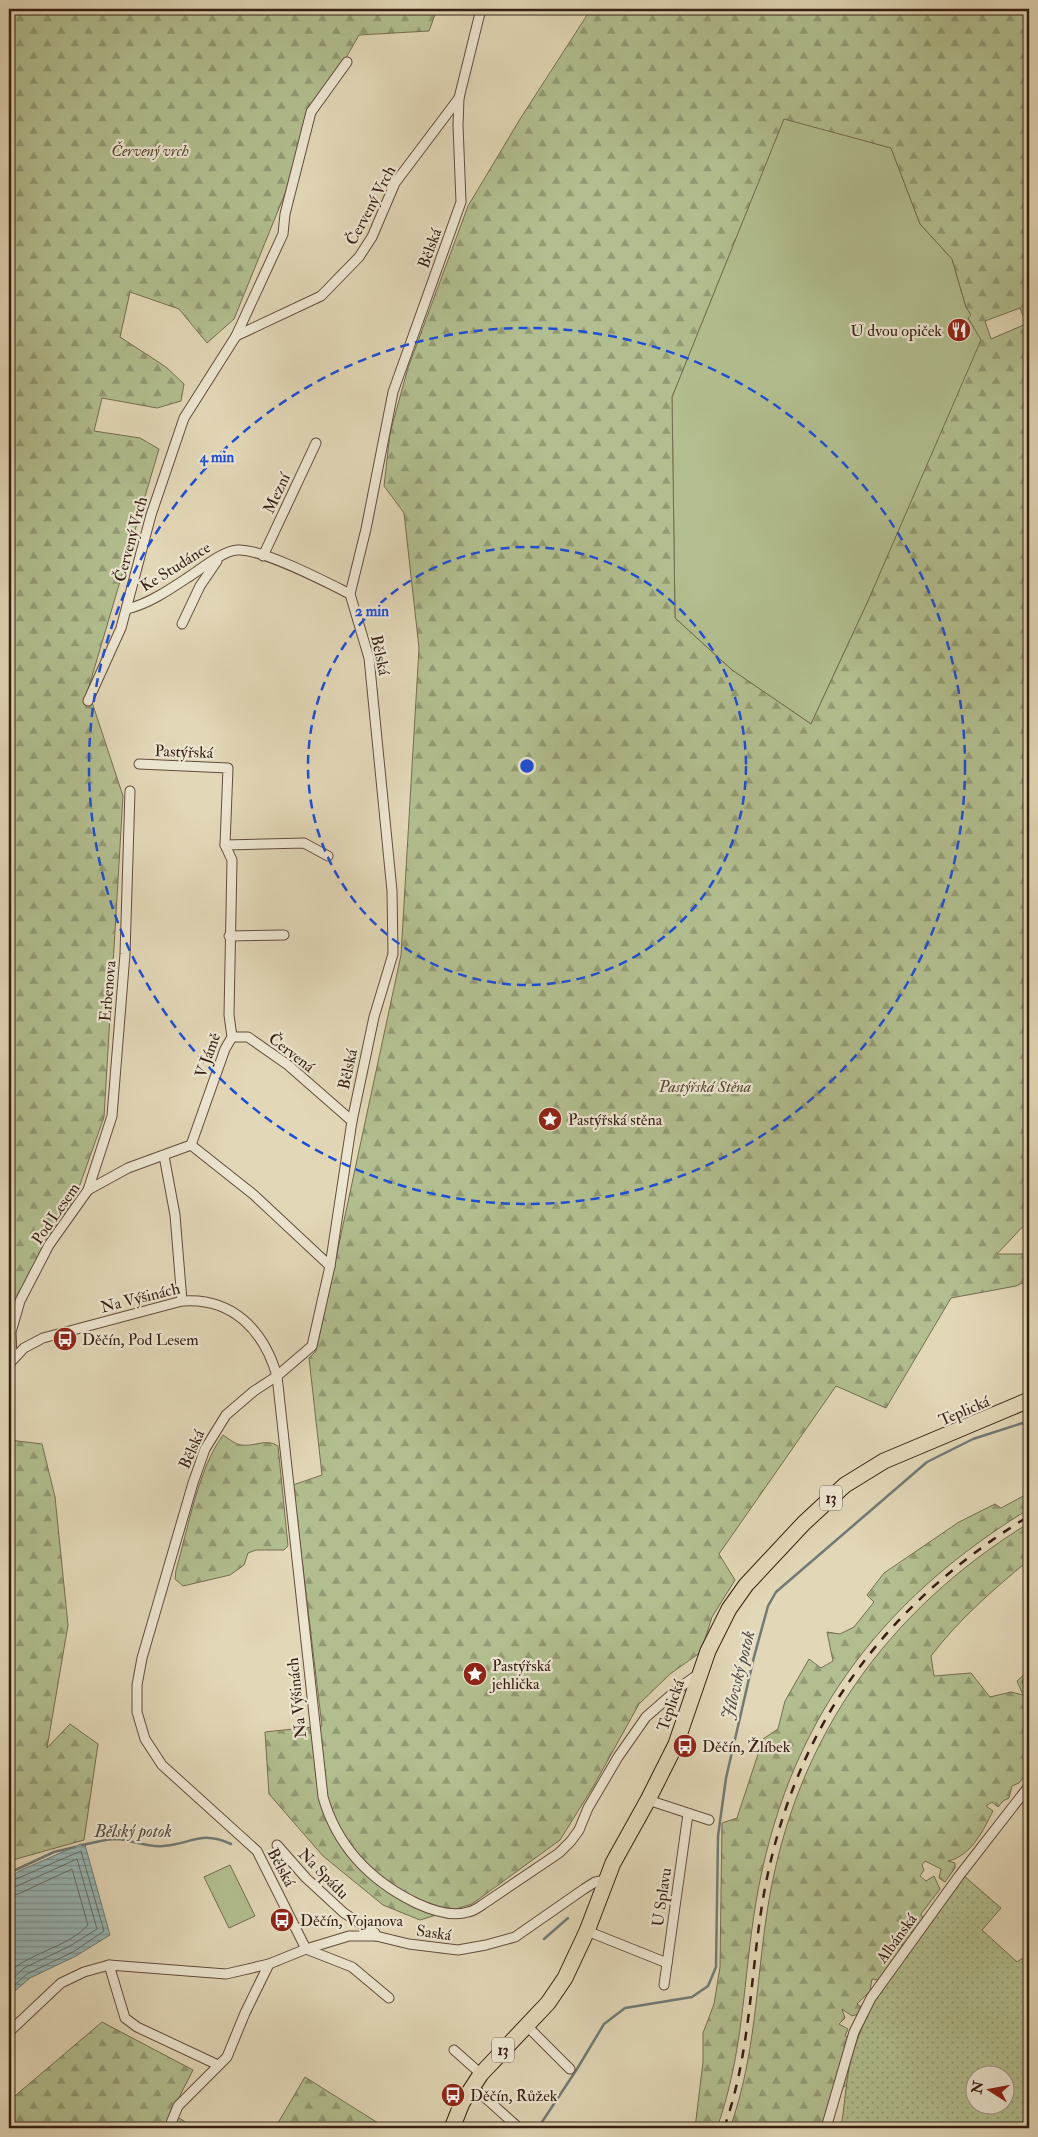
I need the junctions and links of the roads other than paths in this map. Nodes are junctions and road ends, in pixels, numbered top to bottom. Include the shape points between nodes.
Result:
1 (481, 9) edge
2 (347, 62) dead end
3 (459, 98) junction
4 (236, 336) junction
5 (316, 443) dead end
6 (263, 556) junction
7 (220, 557) junction
8 (350, 594) junction
9 (126, 609) junction
10 (182, 624) dead end
11 (88, 701) dead end
12 (139, 764) dead end
13 (228, 768) joint
14 (130, 791) dead end
15 (225, 846) junction
16 (328, 856) dead end
17 (284, 935) dead end
18 (229, 936) junction
19 (232, 1037) junction
20 (352, 1121) junction
21 (191, 1145) junction
22 (164, 1156) junction
23 (88, 1190) junction
24 (330, 1266) junction
25 (182, 1301) junction
26 (11, 1361) edge
27 (277, 1376) junction
28 (1029, 1400) edge
29 (700, 1673) junction
30 (1029, 1786) edge
31 (648, 1800) junction
32 (688, 1814) junction
33 (709, 1820) dead end
34 (277, 1845) dead end
35 (607, 1880) junction
36 (587, 1931) junction
37 (376, 1936) junction
38 (306, 1949) junction
39 (667, 1963) junction
40 (269, 1964) junction
41 (109, 1965) junction
42 (664, 1984) dead end
43 (389, 1998) dead end
44 (526, 2026) junction
45 (9, 2032) edge
46 (454, 2050) dead end
47 (218, 2065) junction
48 (570, 2068) dead end
49 (476, 2080) junction
50 (169, 2128) edge
51 (452, 2128) edge
52 (518, 2128) edge
53 (826, 2128) edge

1 - 3 street, Červený Vrch
2 - 4 street, Červený Vrch via 311,112 289,196 283,234
3 - 4 street, Červený Vrch via 395,183 372,237 359,257 322,296
3 - 8 street, Bělská via 461,202 393,392
4 - 9 street, Červený Vrch via 184,418 151,514
5 - 6 street, Mezní
6 - 7 street, Ke Studánce via 236,550
6 - 8 street, Ke Studánce
7 - 9 street, Ke Studánce via 138,607
7 - 10 street via 200,586
8 - 20 street, Bělská via 369,658 392,891 393,954 374,1017
9 - 11 street, Červený Vrch via 121,628
12 - 13 street, Pastýřská
13 - 15 street, V Jámě
14 - 23 street, Erbenova via 125,954 112,1116
15 - 16 street via 304,843
15 - 18 street, V Jámě via 232,860
17 - 18 street
18 - 19 street, V Jámě
19 - 20 street, Červená via 248,1037 288,1066
19 - 21 street, V Jámě
20 - 24 street, Bělská
21 - 22 street
21 - 24 street via 254,1195
22 - 23 street, Pod Lesem via 128,1168
22 - 25 street via 175,1215
23 - 26 street, Pod Lesem via 49,1245 20,1301 11,1332
24 - 27 street, Bělská via 312,1346
25 - 26 street, Na Výšinách via 43,1338 24,1348
25 - 27 street, Na Výšinách via 212,1304 241,1318 266,1345
27 - 29 street, Na Výšinách via 323,1797 331,1818 352,1853 372,1876 426,1908 456,1914 482,1905 559,1853 571,1841 618,1757 646,1717
27 - 38 street, Bělská via 226,1415 205,1449 142,1658 137,1712 145,1739 162,1765 257,1851
28 - 29 main road, Teplická / 13 via 884,1461 845,1485 746,1585 719,1628
29 - 31 main road, Teplická / 13 via 676,1744
30 - 53 street, Albánská via 871,1998 854,2032
31 - 32 street
31 - 35 main road, Teplická / 13
32 - 33 street
32 - 39 street, U Splavu
34 - 37 street, Na Spádu via 337,1907
35 - 36 main road, Teplická / 13
35 - 37 street, Saská via 584,1889 514,1937 486,1945 458,1950
36 - 39 street
36 - 44 main road, Teplická / 13 via 558,1990
37 - 38 street, Saská via 350,1936
38 - 40 street, Saská
38 - 43 street via 352,1968
39 - 42 street, U Splavu
40 - 41 street, Saská via 226,1974
40 - 47 street via 228,2057
41 - 45 street, Saská via 61,1983
41 - 47 street via 126,2018 137,2027
44 - 48 street
44 - 49 main road, Teplická / 13
46 - 49 street
47 - 50 street via 178,2106
49 - 51 main road, Teplická / 13
49 - 52 street

